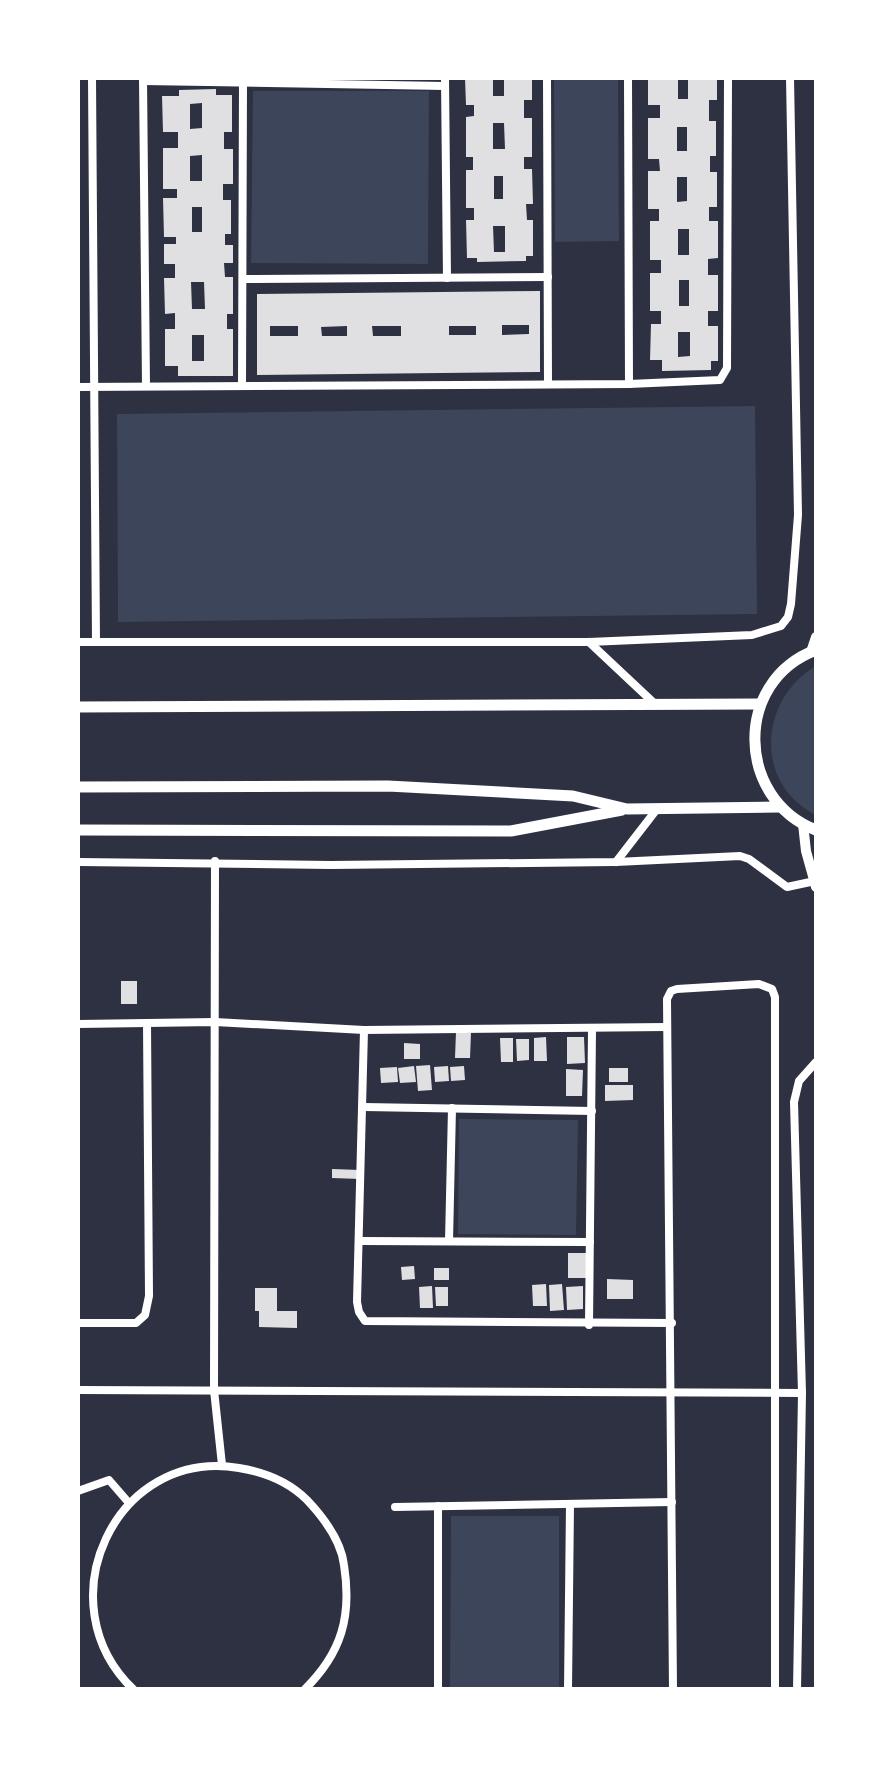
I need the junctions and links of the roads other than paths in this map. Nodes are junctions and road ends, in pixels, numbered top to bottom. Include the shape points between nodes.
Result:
1 (92, 78) edge
2 (547, 78) edge
3 (628, 78) edge
4 (728, 78) edge
5 (790, 78) edge
6 (143, 79) edge
7 (340, 81) edge
8 (244, 82) junction
9 (445, 82) edge
10 (548, 277) junction
11 (446, 278) junction
12 (242, 279) junction
13 (548, 384) junction
14 (629, 384) junction
15 (94, 386) junction
16 (146, 386) junction
17 (242, 386) junction
18 (78, 387) edge
19 (816, 637) edge
20 (78, 642) edge
21 (96, 642) junction
22 (588, 642) junction
23 (814, 651) edge
24 (760, 704) junction
25 (656, 705) junction
26 (78, 707) edge
27 (78, 788) edge
28 (780, 807) junction
29 (626, 809) junction
30 (658, 809) junction
31 (804, 824) junction
32 (78, 830) edge
33 (816, 830) edge
34 (215, 861) junction
35 (78, 862) edge
36 (616, 862) junction
37 (816, 884) edge
38 (215, 1022) junction
39 (147, 1023) junction
40 (78, 1024) edge
41 (667, 1027) junction
42 (364, 1030) junction
43 (592, 1030) junction
44 (816, 1062) edge
45 (364, 1106) junction
46 (452, 1108) junction
47 (592, 1110) junction
48 (449, 1240) junction
49 (360, 1241) junction
50 (590, 1242) junction
51 (78, 1323) edge
52 (672, 1323) junction
53 (589, 1324) junction
54 (78, 1390) edge
55 (214, 1390) junction
56 (776, 1392) junction
57 (672, 1394) junction
58 (802, 1394) junction
59 (222, 1465) junction
60 (78, 1491) edge
61 (672, 1502) junction
62 (129, 1503) junction
63 (570, 1504) junction
64 (438, 1506) junction
65 (395, 1507) dead end
66 (134, 1690) edge
67 (304, 1690) edge
68 (438, 1690) edge
69 (568, 1690) edge
70 (674, 1690) edge
71 (775, 1690) edge
72 (797, 1690) edge

1 - 15 street
2 - 10 street
3 - 14 street
4 - 14 street via 725,375 712,382
5 - 22 street via 798,515 788,617 752,635
6 - 8 street
6 - 16 street
7 - 8 street
7 - 9 street
8 - 12 street
9 - 11 street
10 - 11 street
10 - 13 street
11 - 12 street
12 - 17 street
13 - 14 street
13 - 17 street
15 - 16 street
15 - 18 street
15 - 21 street
16 - 17 street
19 - 23 street
20 - 21 street
21 - 22 street
22 - 25 street
23 - 24 main road via 772,682
24 - 25 main road
24 - 28 main road via 756,764
25 - 26 main road
27 - 29 main road via 388,786 573,796
28 - 30 main road
28 - 31 main road
29 - 30 main road
29 - 32 main road via 511,831
30 - 36 street
31 - 33 main road
31 - 37 street
34 - 35 street
34 - 36 street
34 - 38 street
36 - 37 street via 740,856 787,888
38 - 39 street
38 - 42 street
38 - 55 street
39 - 40 street
39 - 51 street via 146,1315 136,1323
41 - 43 street
41 - 52 street
41 - 56 street via 667,999 677,989 759,984 776,997
42 - 43 street
42 - 45 street
43 - 47 street
44 - 58 street via 799,1081 794,1102
45 - 46 street
45 - 49 street
46 - 47 street
46 - 48 street
47 - 50 street
48 - 49 street
48 - 50 street
49 - 53 street via 357,1302 366,1321
50 - 53 street
52 - 53 street
52 - 57 street
54 - 55 street
55 - 57 street
55 - 59 street
56 - 57 street
56 - 58 street
56 - 71 street
57 - 61 street
58 - 72 street
59 - 62 street via 172,1474
59 - 67 street via 262,1472 297,1491 325,1520 343,1556 349,1596 342,1636
60 - 62 street via 109,1480
61 - 63 street
61 - 70 street
62 - 66 street via 106,1533 91,1606 100,1643
63 - 64 street
63 - 69 street
64 - 65 street
64 - 68 street

